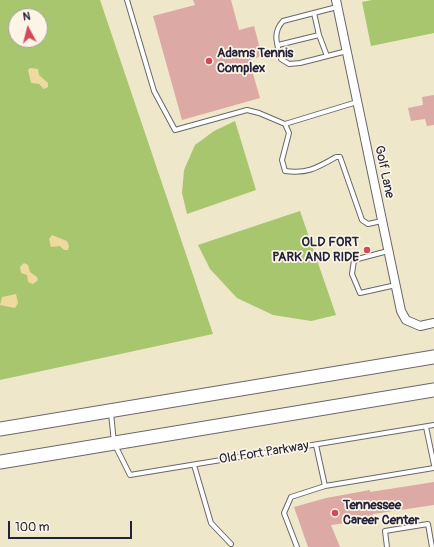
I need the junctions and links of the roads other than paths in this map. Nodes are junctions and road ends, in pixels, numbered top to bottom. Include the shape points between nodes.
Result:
1 (126, 0) edge
2 (337, 4) edge
3 (314, 13) junction
4 (319, 35) junction
5 (278, 45) junction
6 (347, 51) junction
7 (327, 56) junction
8 (357, 102) junction
9 (285, 124) junction
10 (382, 221) junction
11 (388, 251) junction
12 (396, 285) junction
13 (434, 323) edge
14 (434, 357) edge
15 (434, 390) edge
16 (111, 411) junction
17 (434, 426) edge
18 (426, 427) junction
19 (0, 429) edge
20 (114, 443) junction
21 (316, 445) junction
22 (6, 461) edge
23 (194, 465) junction
24 (434, 466) edge
25 (325, 486) junction
26 (231, 544) dead end
27 (296, 547) edge
28 (387, 547) edge
29 (432, 547) edge

1 - 9 lane via 154,91 175,130 247,110
2 - 3 lane
2 - 6 street, Golf Lane
3 - 4 lane
3 - 5 lane via 283,21 277,27 275,36
4 - 5 lane
4 - 7 lane
5 - 7 lane via 281,59 289,64
6 - 7 lane
6 - 8 street, Golf Lane
8 - 9 lane
8 - 10 street, Golf Lane
9 - 10 lane via 289,133 282,160 285,171 298,173 311,170 340,157 362,220 368,224
10 - 11 street, Golf Lane
11 - 12 street, Golf Lane
11 - 12 lane via 354,260 352,274 360,293
12 - 13 street, Golf Lane via 401,311 406,320 420,326
14 - 16 main road
15 - 20 main road
16 - 19 main road
16 - 20 lane, Old Fort Parkway
17 - 18 lane, Old Fort Parkway
18 - 21 lane, Old Fort Parkway
18 - 24 lane
20 - 22 main road
20 - 23 lane, Old Fort Parkway via 130,475
21 - 23 lane, Old Fort Parkway
21 - 25 lane
23 - 26 lane via 211,523
24 - 25 lane
25 - 27 lane via 296,494 286,505 284,513
28 - 29 lane via 385,531 428,524

